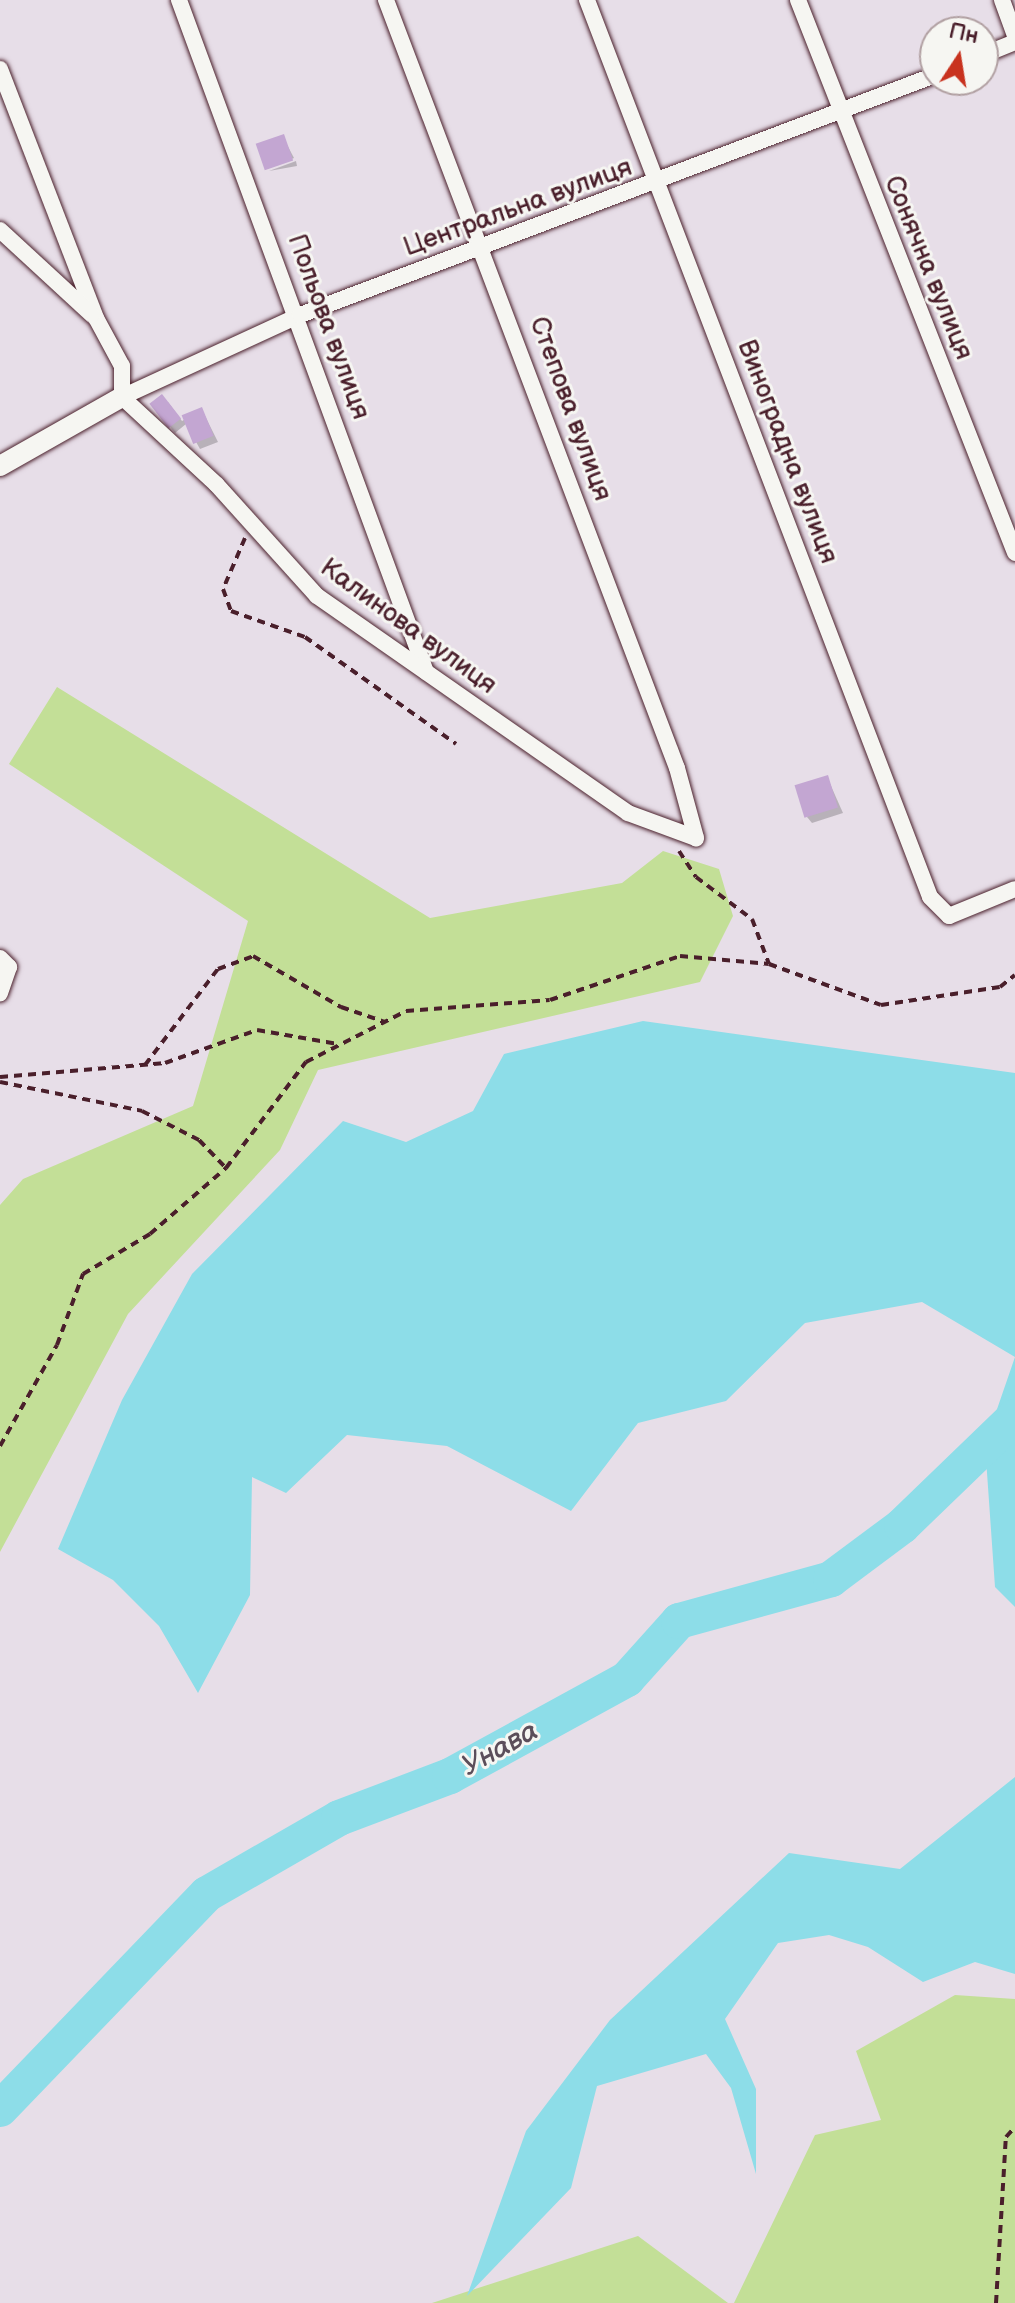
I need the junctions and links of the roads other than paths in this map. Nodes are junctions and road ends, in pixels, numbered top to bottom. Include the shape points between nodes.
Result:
1 (179, 0) edge
2 (386, 0) edge
3 (587, 0) edge
4 (798, 0) edge
5 (1002, 0) edge
6 (1015, 35) edge
7 (0, 69) edge
8 (919, 81) edge
9 (841, 113) junction
10 (658, 181) junction
11 (0, 230) edge
12 (484, 246) junction
13 (300, 315) junction
14 (96, 318) junction
15 (122, 397) junction
16 (0, 466) edge
17 (1015, 553) edge
18 (426, 672) junction
19 (696, 838) joint
20 (1015, 889) edge
21 (0, 958) edge
22 (0, 993) edge

1 - 13 street, Польова вулиця
2 - 12 street, Степова вулиця
3 - 10 street, Виноградна вулиця
4 - 9 street, Сонячна вулиця
5 - 6 street
7 - 14 street
8 - 9 street, Центральна вулиця
9 - 10 street, Центральна вулиця
9 - 17 street, Сонячна вулиця
10 - 12 street, Центральна вулиця
10 - 20 street, Виноградна вулиця via 930,897 949,916
11 - 14 street
12 - 13 street, Центральна вулиця
12 - 19 street, Степова вулиця via 677,768
13 - 15 street, Центральна вулиця
13 - 18 street, Польова вулиця
14 - 15 street via 122,366
15 - 16 street
15 - 18 street, Калинова вулиця via 217,485 250,529 317,596
18 - 19 street, Калинова вулиця via 628,813
21 - 22 street via 9,967

